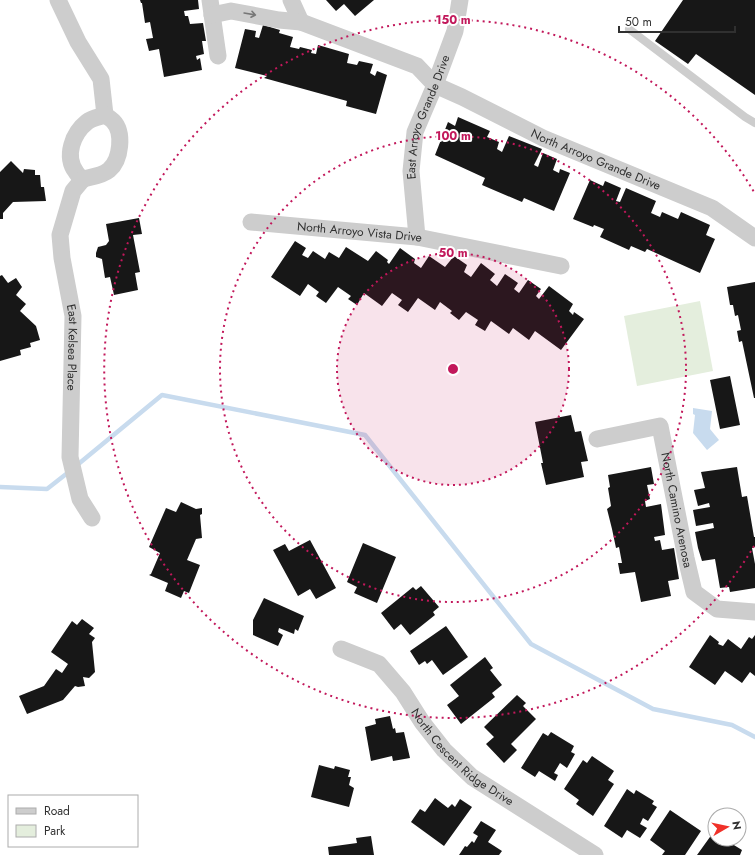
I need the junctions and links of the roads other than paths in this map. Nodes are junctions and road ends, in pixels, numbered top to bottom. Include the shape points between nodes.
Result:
1 (58, 0) edge
2 (291, 0) edge
3 (460, 0) edge
4 (211, 8) edge
5 (301, 22) junction
6 (629, 29) dead end
7 (218, 56) dead end
8 (435, 85) junction
9 (105, 116) junction
10 (755, 123) edge
11 (83, 178) junction
12 (251, 222) dead end
13 (417, 237) junction
14 (755, 238) edge
15 (561, 266) dead end
16 (597, 439) dead end
17 (92, 518) dead end
18 (755, 612) edge
19 (341, 649) dead end
20 (595, 855) edge

1 - 9 street via 78,42 101,79
2 - 5 street
3 - 8 street, East Arroyo Grande Drive via 455,31
4 -> 5 street
4 - 7 street
5 - 8 street via 417,66
6 - 10 lane
8 - 13 street, East Arroyo Grande Drive via 415,132 412,171
8 - 14 street, North Arroyo Grande Drive via 543,138 712,208
9 - 11 street via 87,122 72,144 69,153 71,162
9 - 11 street via 113,120 117,127 119,154 108,171
11 - 17 street, East Kelsea Place via 74,191 60,235 73,316 70,457 80,499
12 - 13 street, North Arroyo Vista Drive
13 - 15 street, North Arroyo Vista Drive
16 - 18 street, North Camino Arenosa via 660,426 694,592 717,610
19 - 20 street, North Cescent Ridge Drive via 379,664 403,692 444,750 472,777

